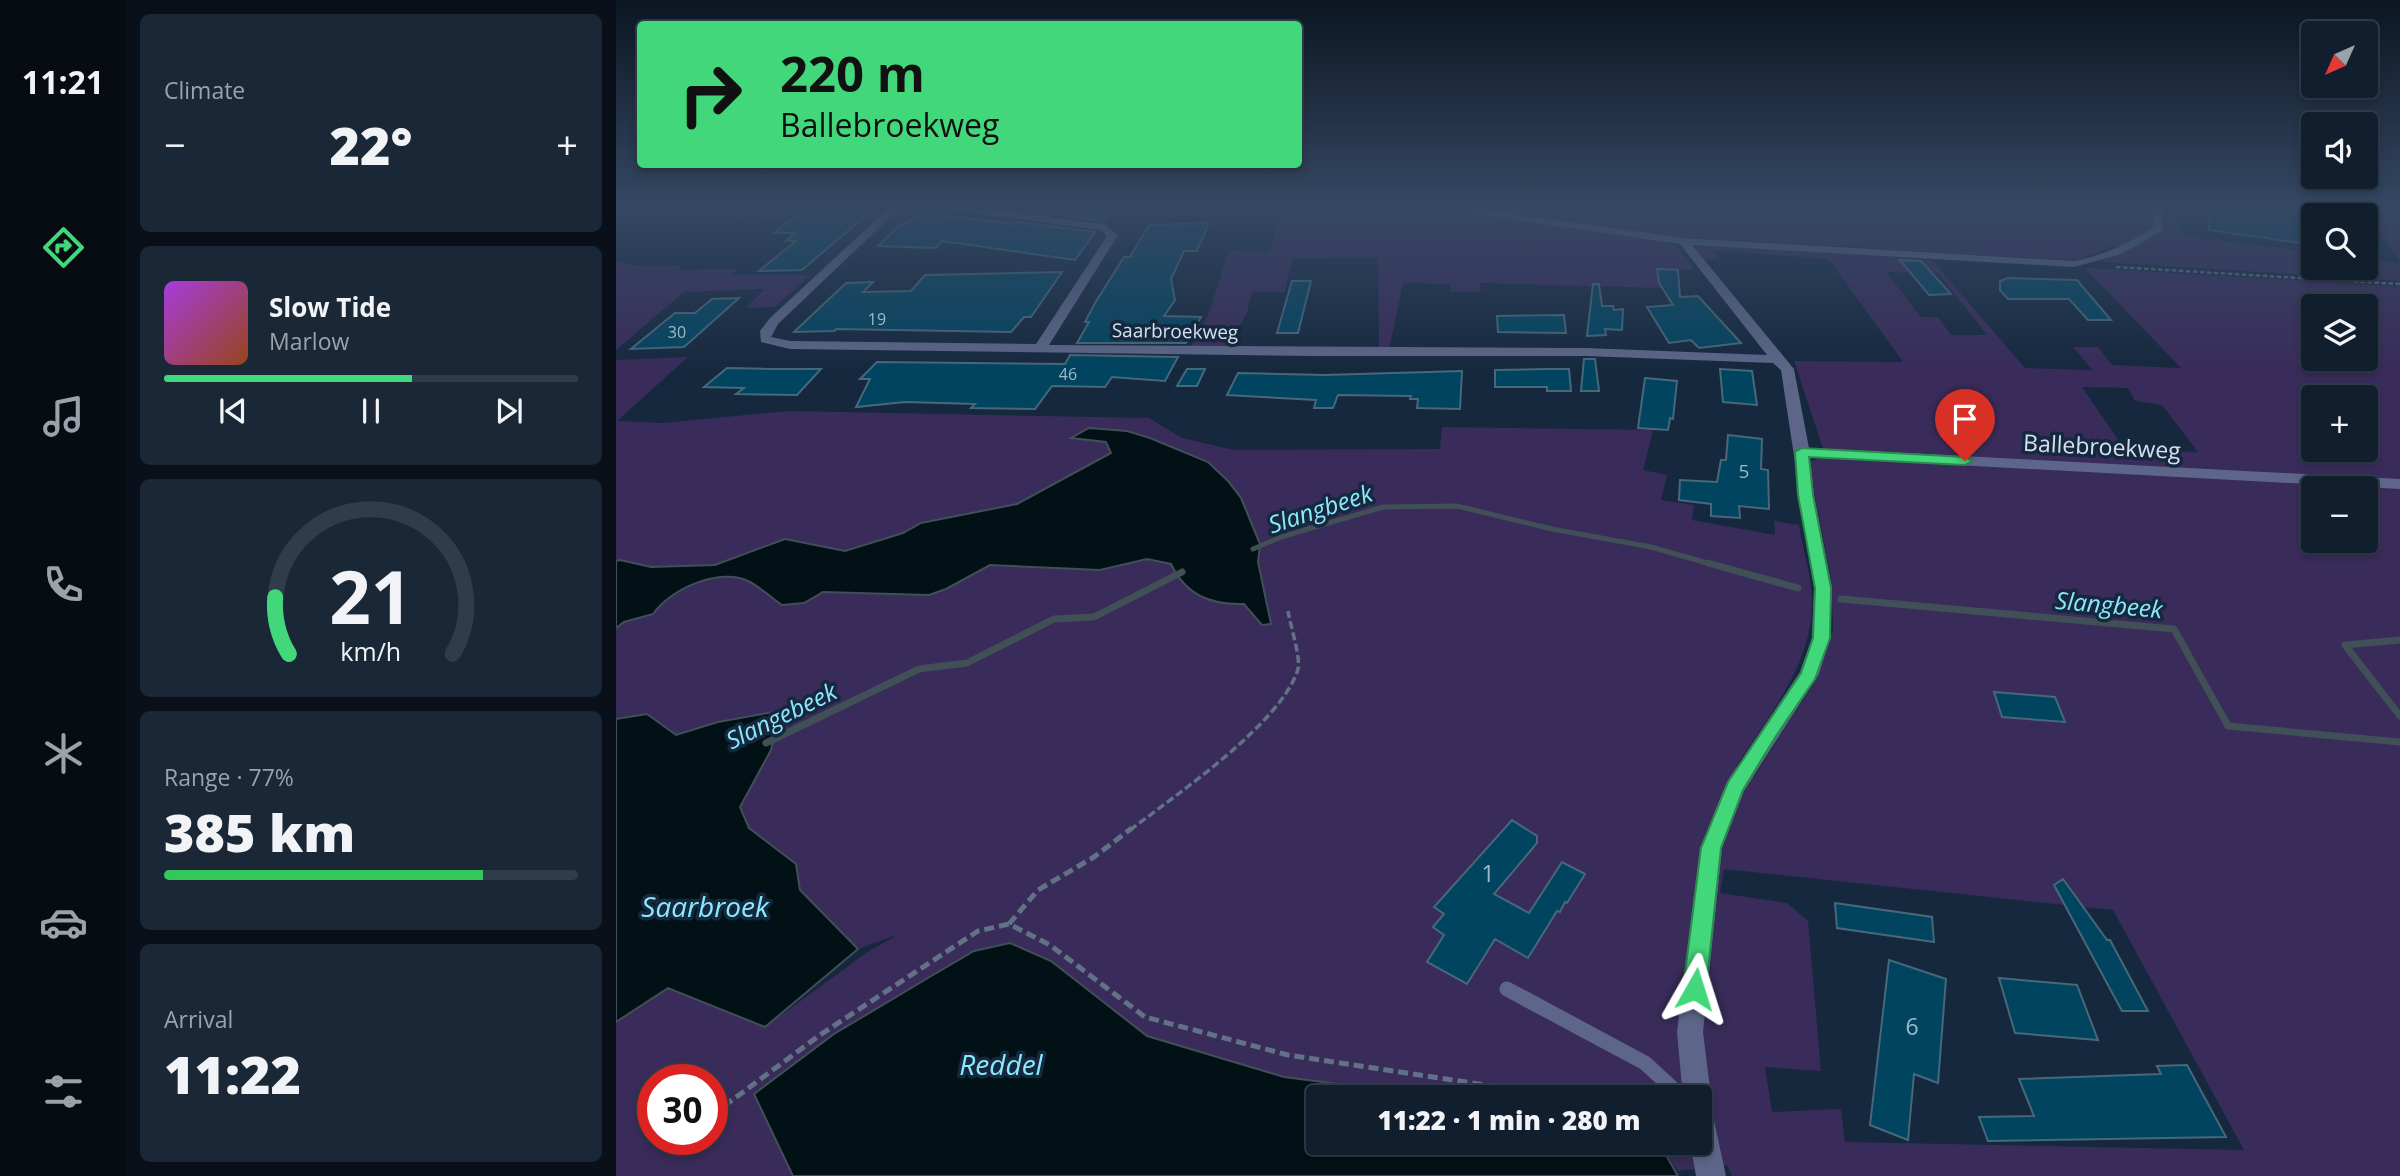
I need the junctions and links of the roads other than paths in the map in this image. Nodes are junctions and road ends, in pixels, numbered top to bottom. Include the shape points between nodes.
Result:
1 (838, 261) edge
2 (1096, 261) edge
3 (1699, 261) edge
4 (2002, 261) edge
5 (2090, 261) edge
6 (1041, 348) junction
7 (1776, 359) junction
8 (1802, 452) junction
9 (2400, 484) edge
10 (1507, 989) dead end
11 (1670, 1085) edge
12 (1696, 1085) edge
13 (1707, 1155) edge
14 (1711, 1176) edge

1 - 6 street, Saarbroekweg via 774,321 765,339 790,345
2 - 6 street
3 - 7 street
4 - 5 street
6 - 7 street, Saarbroekweg via 1586,352
7 - 8 street via 1787,369
8 - 9 street, Ballebroekweg
8 - 12 street via 1805,495 1823,588 1821,638 1809,674 1735,788 1711,848 1690,1031
10 - 11 lane via 1646,1062
13 - 14 street

